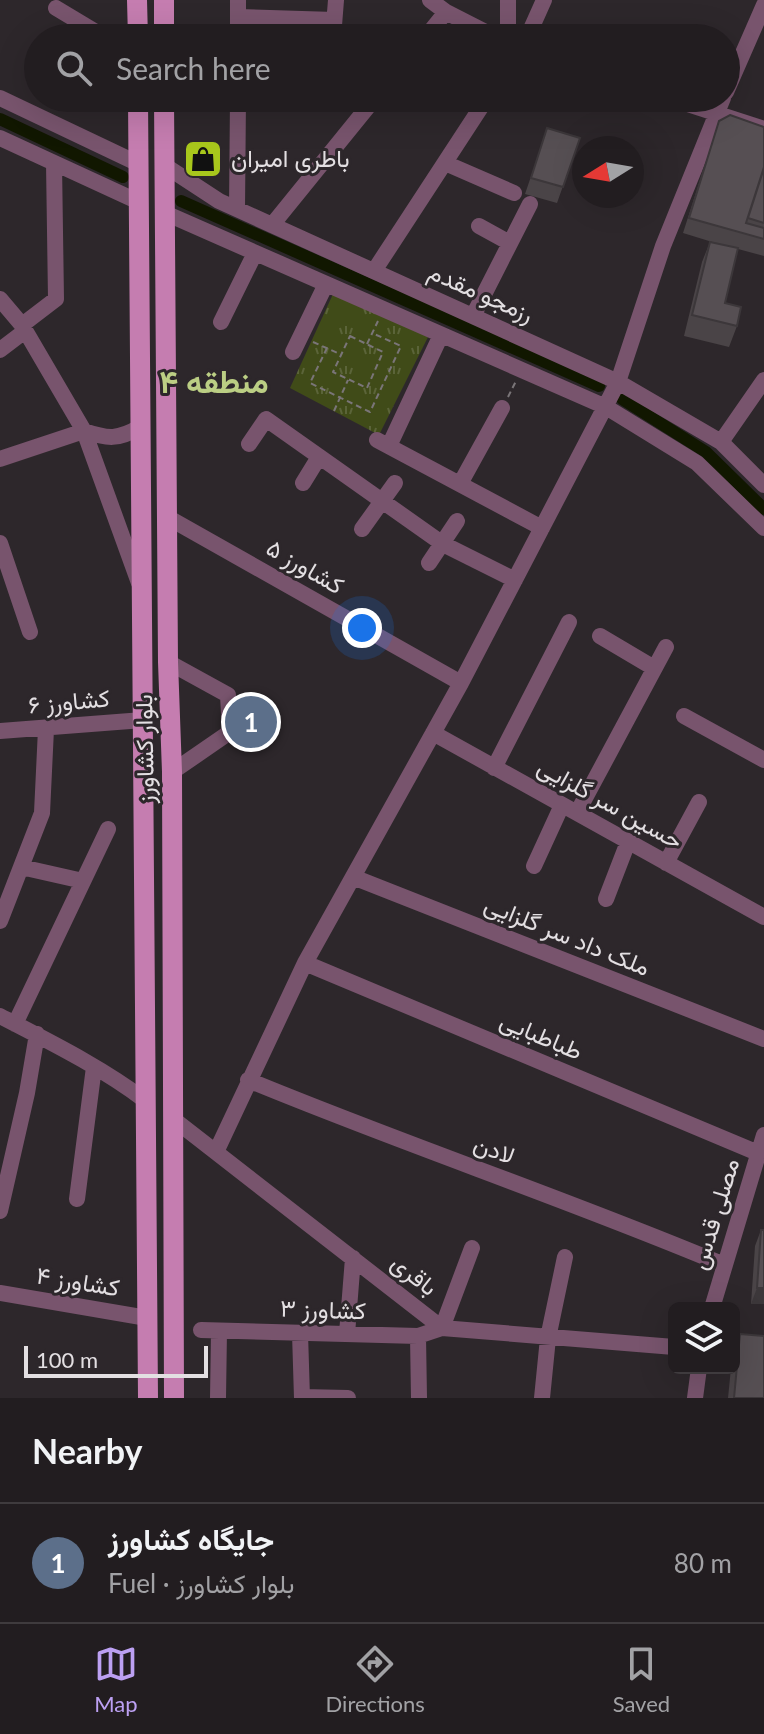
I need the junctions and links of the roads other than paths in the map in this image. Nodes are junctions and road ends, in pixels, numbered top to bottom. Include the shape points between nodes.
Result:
1 (137, 0) edge
2 (164, 0) edge
3 (238, 0) edge
4 (336, 0) edge
5 (430, 0) edge
6 (508, 0) edge
7 (544, 0) edge
8 (764, 5) edge
9 (56, 8) dead end
10 (446, 12) junction
11 (238, 17) junction
12 (334, 20) junction
13 (83, 24) edge
14 (138, 24) edge
15 (164, 24) edge
16 (238, 24) edge
17 (334, 24) edge
18 (436, 24) edge
19 (470, 24) edge
20 (508, 24) edge
21 (533, 24) edge
22 (740, 60) edge
23 (0, 98) edge
24 (24, 109) edge
25 (29, 112) edge
26 (138, 112) edge
27 (164, 112) edge
28 (238, 112) edge
29 (364, 112) edge
30 (478, 112) edge
31 (710, 112) edge
32 (716, 114) junction
33 (764, 129) edge
34 (0, 138) edge
35 (54, 163) junction
36 (445, 163) junction
37 (139, 164) junction
38 (164, 165) junction
39 (514, 193) dead end
40 (139, 202) junction
41 (530, 204) dead end
42 (237, 209) junction
43 (165, 213) junction
44 (272, 225) junction
45 (479, 226) dead end
46 (510, 243) junction
47 (255, 253) junction
48 (374, 271) junction
49 (326, 284) junction
50 (0, 299) edge
51 (473, 316) junction
52 (221, 322) dead end
53 (24, 328) junction
54 (441, 335) junction
55 (0, 350) edge
56 (293, 352) dead end
57 (764, 380) edge
58 (618, 382) junction
59 (606, 407) junction
60 (502, 408) road end
61 (140, 427) junction
62 (84, 431) junction
63 (721, 442) junction
64 (249, 444) dead end
65 (319, 457) junction
66 (0, 459) edge
67 (303, 483) dead end
68 (395, 483) dead end
69 (460, 484) junction
70 (764, 485) edge
71 (382, 501) junction
72 (167, 517) junction
73 (457, 521) dead end
74 (542, 528) junction
75 (764, 528) edge
76 (362, 529) dead end
77 (0, 543) edge
78 (443, 544) junction
79 (429, 563) dead end
80 (515, 580) junction
81 (141, 589) junction
82 (569, 622) dead end
83 (30, 632) dead end
84 (600, 636) dead end
85 (666, 647) dead end
86 (168, 662) junction
87 (654, 668) junction
88 (461, 683) junction
89 (684, 716) dead end
90 (143, 720) junction
91 (46, 729) junction
92 (0, 731) edge
93 (433, 733) junction
94 (764, 760) edge
95 (494, 768) junction
96 (172, 772) junction
97 (699, 802) dead end
98 (569, 809) junction
99 (108, 829) dead end
100 (628, 842) junction
101 (666, 863) junction
102 (534, 866) dead end
103 (21, 867) junction
104 (353, 877) junction
105 (83, 881) junction
106 (606, 899) dead end
107 (762, 910) edge
108 (0, 921) edge
109 (305, 963) junction
110 (8, 1020) edge
111 (37, 1034) junction
112 (764, 1039) edge
113 (94, 1067) junction
114 (248, 1080) junction
115 (146, 1101) junction
116 (172, 1118) junction
117 (764, 1135) edge
118 (216, 1152) junction
119 (758, 1153) junction
120 (77, 1199) dead end
121 (0, 1211) edge
122 (472, 1248) dead end
123 (565, 1257) dead end
124 (353, 1258) junction
125 (724, 1265) junction
126 (1, 1298) edge
127 (714, 1302) edge
128 (148, 1326) junction
129 (442, 1328) junction
130 (201, 1330) dead end
131 (219, 1331) junction
132 (300, 1333) junction
133 (347, 1334) junction
134 (174, 1335) junction
135 (418, 1336) junction
136 (548, 1338) junction
137 (668, 1347) edge
138 (698, 1374) edge
139 (148, 1398) edge
140 (157, 1398) edge
141 (166, 1398) edge
142 (174, 1398) edge
143 (218, 1398) edge
144 (302, 1398) edge
145 (348, 1398) edge
146 (419, 1398) edge
147 (542, 1398) edge
148 (695, 1398) edge

1 - 14 main road
2 - 15 main road
3 - 11 street
4 - 12 street
5 - 10 street
6 - 20 street
7 - 21 street
8 - 22 street
9 - 13 street
10 - 18 street
10 - 19 street
11 - 12 street
11 - 16 street
12 - 17 street
23 - 24 street
25 - 37 street
26 - 37 main road, بلوار کشاورز
27 - 38 main road, بلوار کشاورز
28 - 42 street
29 - 44 street
30 - 36 street
31 - 32 street
32 - 33 street
32 - 58 street via 663,246
34 - 35 street
35 - 40 street
35 - 53 street via 56,299
36 - 39 street
36 - 48 street
37 - 40 main road, بلوار کشاورز
38 - 42 street, رزمجو مقدم
38 - 43 main road, بلوار کشاورز
40 - 61 main road, بلوار کشاورز
41 - 46 street
42 - 44 street, رزمجو مقدم
43 - 47 street
43 - 72 main road, بلوار کشاورز
44 - 48 street, رزمجو مقدم
45 - 46 street
46 - 51 street
47 - 49 street
47 - 52 street
48 - 51 street, رزمجو مقدم
49 - 54 street
49 - 56 street
50 - 53 street
51 - 58 street, رزمجو مقدم
53 - 55 street
53 - 62 street
54 - 59 street
54 - 69 street via 383,443
57 - 63 street
58 - 59 street
58 - 63 street, رزمجو مقدم
59 - 74 street
59 - 75 street via 697,463
60 - 69 street
61 - 62 street via 106,438
61 - 81 main road, بلوار کشاورز
62 - 66 street
62 - 81 street
63 - 70 street, رزمجو مقدم
64 - 65 street via 266,419
65 - 67 street
65 - 71 street
68 - 71 street
69 - 74 street
71 - 76 street
71 - 78 street
72 - 86 main road, بلوار کشاورز
72 - 88 street, کشاورز ۵
73 - 78 street
74 - 80 street
77 - 83 street
78 - 79 street
78 - 80 street
80 - 88 street
81 - 90 main road, بلوار کشاورز
82 - 95 street
84 - 87 street
85 - 87 street
86 - 96 main road, بلوار کشاورز
86 - 96 street via 228,695 230,716 230,732
87 - 98 street
88 - 93 street
89 - 94 street
90 - 91 street, کشاورز ۶
90 - 115 main road, بلوار کشاورز
91 - 92 street, کشاورز ۶
91 - 103 street via 42,813
93 - 95 street, حسین سر گلزایی
93 - 104 street
95 - 98 street, حسین سر گلزایی
96 - 116 main road, بلوار کشاورز
97 - 101 street
98 - 100 street, حسین سر گلزایی
98 - 102 street
99 - 105 street
100 - 101 street, حسین سر گلزایی
100 - 106 street
101 - 107 street, حسین سر گلزایی
103 - 105 street
103 - 108 street
104 - 109 street
104 - 112 street, ملک داد سر گلزایی
105 - 110 street
109 - 114 street
109 - 119 street, طباطبایی
110 - 111 street
111 - 113 street
111 - 121 street
113 - 115 street
113 - 120 street
114 - 118 street
114 - 125 street, لادن
115 - 128 main road, بلوار کشاورز
116 - 118 street, باقری
116 - 134 main road, بلوار کشاورز
117 - 119 street, مصلی قدس
118 - 124 street, باقری
119 - 125 street, مصلی قدس
122 - 129 street
123 - 136 street
124 - 129 street, باقری
124 - 133 street
125 - 127 street, مصلی قدس
126 - 128 street, کشاورز ۴
128 - 139 main road, بلوار کشاورز
128 - 140 main road via 157,1353
129 - 135 street, کشاورز ۳
129 - 136 street, باقری
130 - 131 street, کشاورز ۳
131 - 132 street, کشاورز ۳
131 - 143 street
132 - 133 street, کشاورز ۳
132 - 144 street
133 - 135 street, کشاورز ۳
134 - 141 main road via 165,1353
134 - 142 main road, بلوار کشاورز
135 - 146 street
136 - 137 street, باقری
136 - 147 street
138 - 148 street
144 - 145 street

